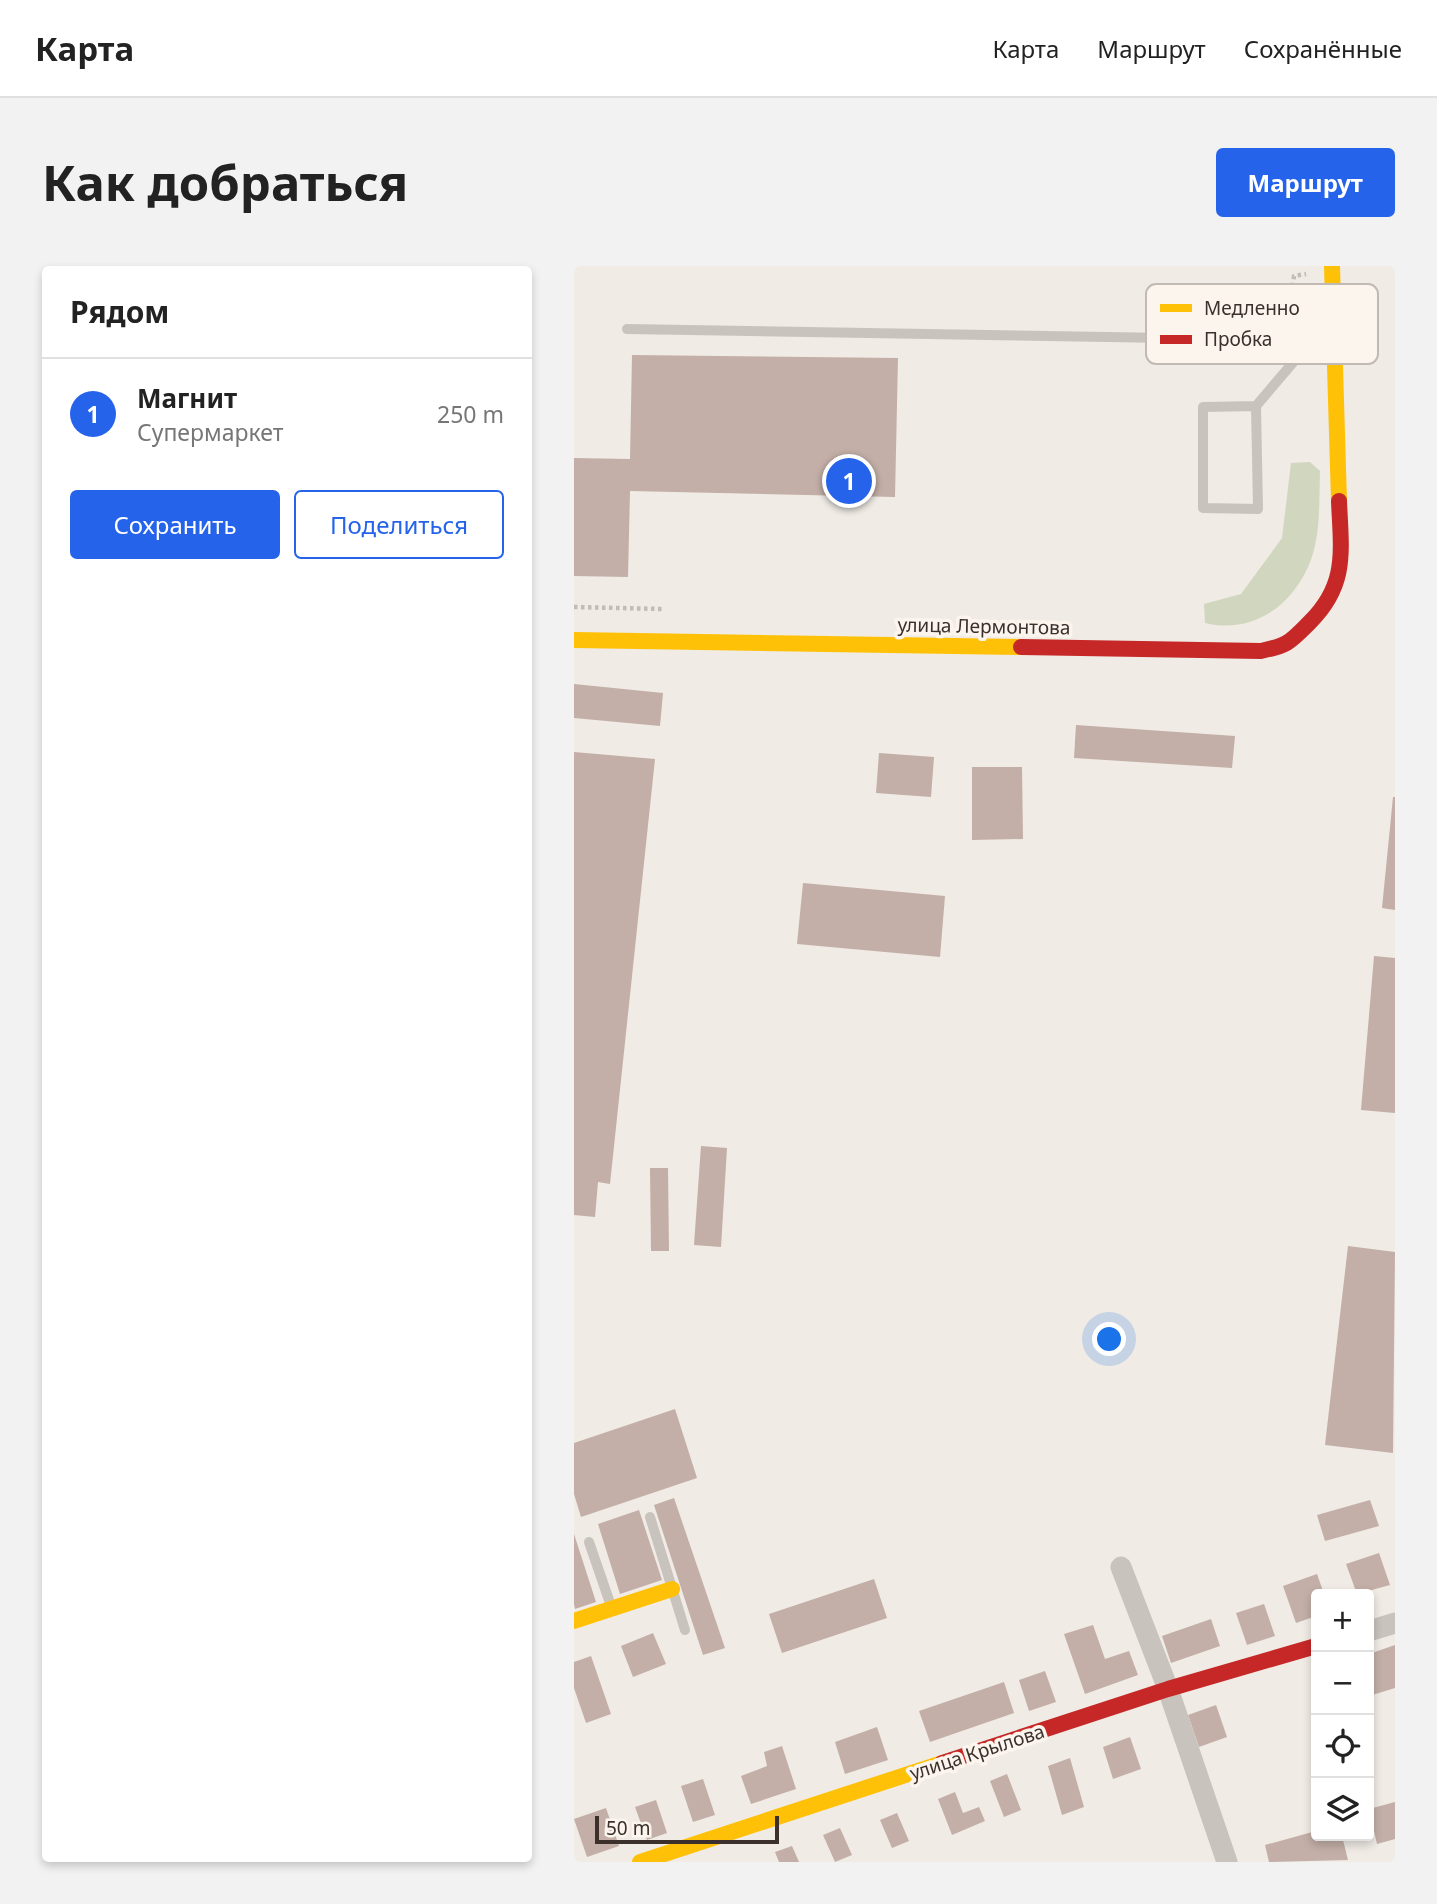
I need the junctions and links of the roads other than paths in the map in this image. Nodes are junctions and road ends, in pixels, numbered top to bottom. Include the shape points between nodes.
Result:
1 (1332, 266) edge
2 (1332, 284) edge
3 (627, 329) dead end
4 (1146, 338) edge
5 (1292, 364) edge
6 (1334, 364) edge
7 (1256, 406) junction
8 (574, 640) edge
9 (650, 1517) dead end
10 (589, 1542) dead end
11 (1121, 1567) dead end
12 (672, 1589) junction
13 (612, 1609) junction
14 (574, 1621) edge
15 (1395, 1623) edge
16 (1374, 1629) edge
17 (685, 1630) dead end
18 (1311, 1647) edge
19 (1168, 1689) junction
20 (640, 1862) edge
21 (1227, 1862) edge

1 - 2 street, улица Лермонтова
3 - 4 lane
5 - 7 lane
6 - 8 street, улица Лермонтова via 1341,558 1335,591 1287,645 1261,651
7 - 7 lane via 1203,407 1203,508 1258,509
9 - 12 lane
10 - 13 lane
11 - 19 street
12 - 13 street
12 - 17 lane
13 - 14 street
15 - 16 street
18 - 19 street, улица Крылова
19 - 20 street, улица Крылова
19 - 21 street

